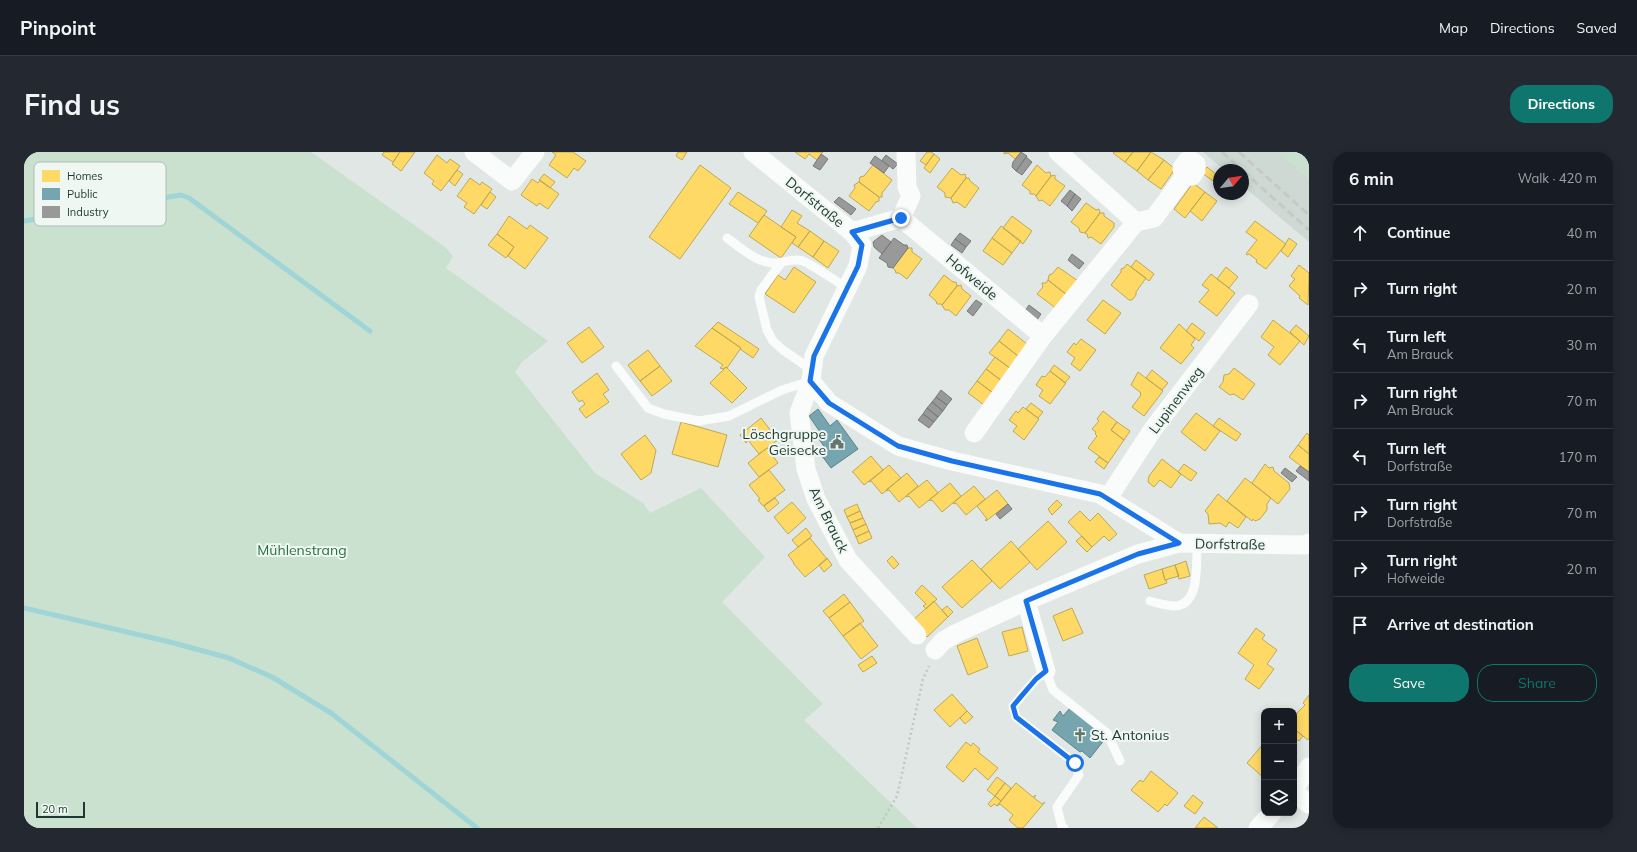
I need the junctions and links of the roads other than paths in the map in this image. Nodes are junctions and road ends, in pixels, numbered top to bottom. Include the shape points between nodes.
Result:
1 (474, 152) edge
2 (535, 152) edge
3 (753, 152) edge
4 (906, 152) edge
5 (1058, 152) edge
6 (1184, 177) dead end
7 (901, 218) junction
8 (1136, 222) junction
9 (852, 232) junction
10 (727, 238) dead end
11 (781, 263) junction
12 (847, 288) junction
13 (1249, 304) dead end
14 (1043, 336) junction
15 (616, 366) dead end
16 (811, 375) junction
17 (974, 433) dead end
18 (1108, 498) junction
19 (1188, 543) junction
20 (1309, 543) edge
21 (1026, 601) junction
22 (1150, 601) dead end
23 (917, 635) dead end
24 (935, 650) road end
25 (1046, 671) junction
26 (1120, 761) dead end
27 (1309, 767) edge
28 (1297, 785) edge
29 (1297, 793) edge
30 (1309, 804) edge
31 (1269, 816) edge
32 (1064, 828) edge
33 (1258, 828) edge

1 - 2 street via 512,181
3 - 9 street, Dorfstraße
4 - 7 street via 907,187 911,196
5 - 8 street
6 - 8 street via 1154,218
7 - 9 street
7 - 14 street, Hofweide
8 - 14 street
9 - 12 street, Dorfstraße via 862,245 858,266
10 - 11 lane via 760,260
11 - 12 lane via 802,261
11 - 16 lane via 761,290 759,297 767,330 773,341
12 - 16 street, Dorfstraße via 814,356
13 - 18 street, Lupinenweg via 1153,429
14 - 17 street
15 - 16 lane via 648,408 699,421 729,416
16 - 18 street, Dorfstraße via 829,403 898,446
16 - 23 street, Am Brauck via 799,413 806,469 816,499 848,560
18 - 19 street, Dorfstraße
19 - 20 street, Dorfstraße
19 - 21 street via 1138,554
19 - 22 lane via 1194,591 1190,599 1172,606
21 - 24 street via 955,634
21 - 25 street
25 - 26 lane via 1053,690 1107,733
25 - 32 lane via 1013,706 1016,717 1075,763 1079,774 1057,807
27 - 28 street
29 - 30 street
31 - 33 street

